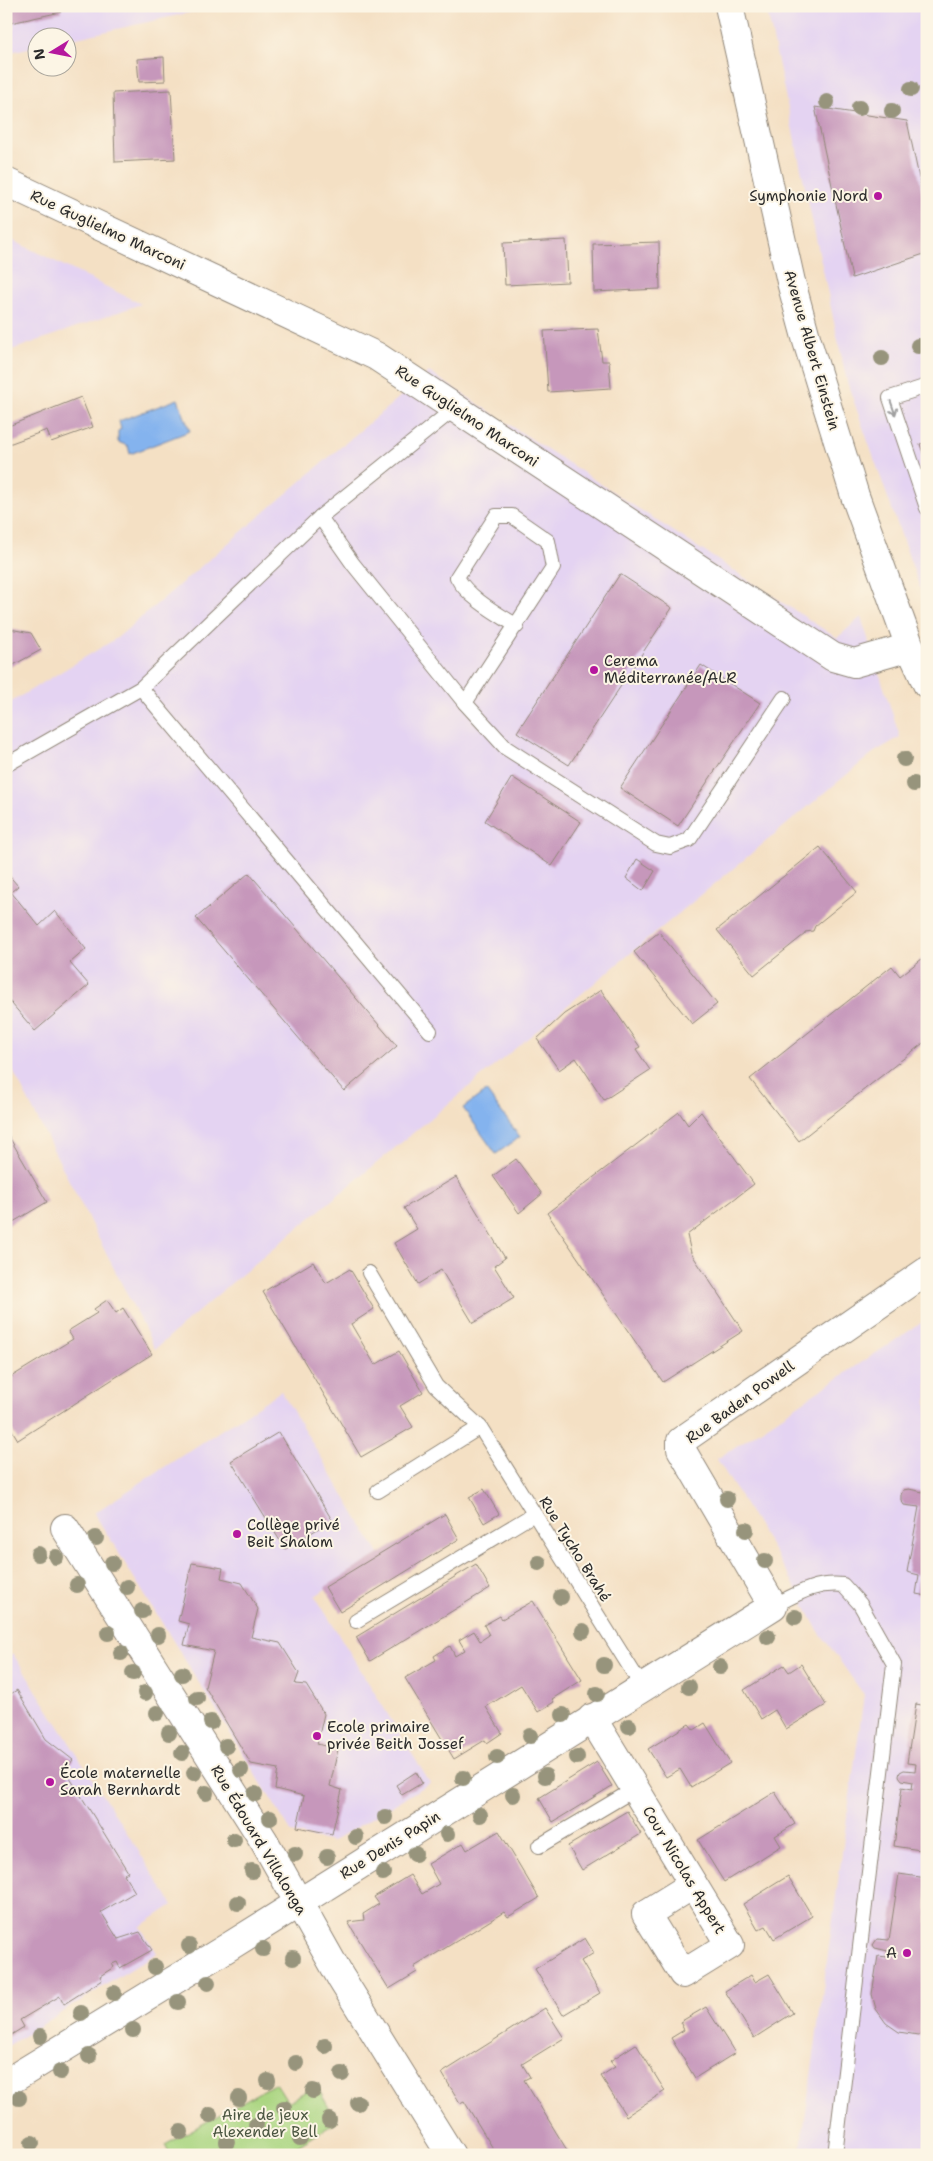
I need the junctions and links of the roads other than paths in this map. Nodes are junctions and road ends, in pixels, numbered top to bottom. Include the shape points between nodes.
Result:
1 (729, 6) edge
2 (6, 182) edge
3 (927, 386) edge
4 (454, 409) junction
5 (927, 508) edge
6 (320, 518) junction
7 (517, 626) junction
8 (921, 667) edge
9 (141, 688) junction
10 (784, 698) dead end
11 (465, 703) junction
12 (6, 765) edge
13 (430, 1032) dead end
14 (927, 1271) edge
15 (369, 1273) dead end
16 (480, 1427) junction
17 (378, 1491) dead end
18 (534, 1514) junction
19 (65, 1528) dead end
20 (773, 1606) junction
21 (356, 1621) dead end
22 (643, 1688) junction
23 (592, 1718) junction
24 (635, 1789) junction
25 (539, 1846) dead end
26 (691, 1886) dead end
27 (297, 1904) junction
28 (6, 2083) edge
29 (451, 2155) edge
30 (835, 2155) edge

1 - 8 street, Avenue Albert Einstein via 807,341 855,496
2 - 4 street, Rue Guglielmo Marconi via 376,356
3 -> 5 lane via 890,398
4 - 6 lane
4 - 8 street, Rue Guglielmo Marconi via 833,657 854,663
6 - 9 lane
6 - 11 lane
7 - 7 lane via 553,568 552,559 548,541 512,516 496,516 457,576 461,584
7 - 11 lane
9 - 12 lane
9 - 13 lane
10 - 11 lane via 689,840 670,847 656,844 506,748
14 - 20 street, Rue Baden Powell via 681,1441 681,1449
15 - 16 lane, Rue Tycho Brahé via 436,1386
16 - 17 lane
16 - 18 lane, Rue Tycho Brahé
18 - 21 lane
18 - 22 lane, Rue Tycho Brahé
19 - 27 street, Rue Édouard Villalonga via 264,1841
20 - 22 street, Rue Denis Papin
20 - 30 lane via 815,1585 843,1585 860,1604 894,1664
22 - 23 street, Rue Denis Papin
23 - 24 street, Cour Nicolas Appert
23 - 27 street, Rue Denis Papin
24 - 25 lane
24 - 26 street, Cour Nicolas Appert via 730,1945 682,1974 646,1914
27 - 28 street, Rue Denis Papin
27 - 29 street, Rue Édouard Villalonga

